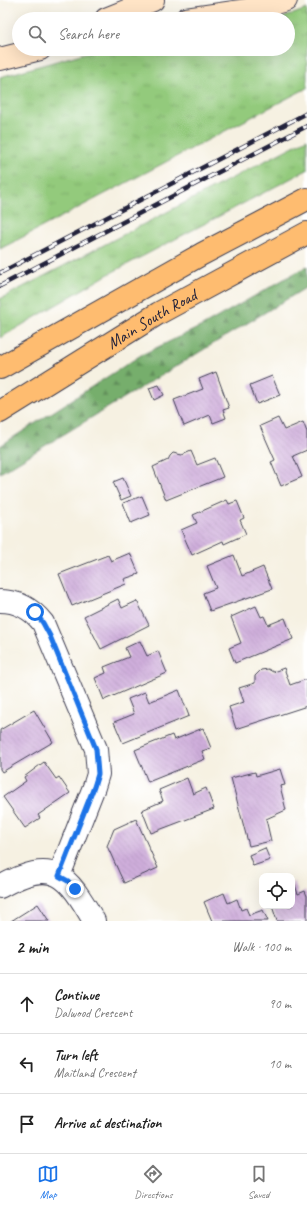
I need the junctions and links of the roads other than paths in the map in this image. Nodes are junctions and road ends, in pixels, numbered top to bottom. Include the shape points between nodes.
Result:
1 (153, 0) edge
2 (251, 0) edge
3 (286, 0) edge
4 (123, 12) edge
5 (241, 12) edge
6 (307, 199) edge
7 (307, 233) edge
8 (0, 368) edge
9 (0, 412) edge
10 (0, 601) edge
11 (59, 876) junction
12 (0, 887) edge
13 (94, 921) edge

1 - 4 main road
2 - 3 main road via 270,3
3 - 5 main road
6 - 8 highway, Main South Road via 195,258
7 - 9 highway, Main South Road via 159,313
10 - 11 street via 22,605 35,612 43,623 96,749 98,774
11 - 12 street via 48,873 28,874
11 - 13 street via 75,889

